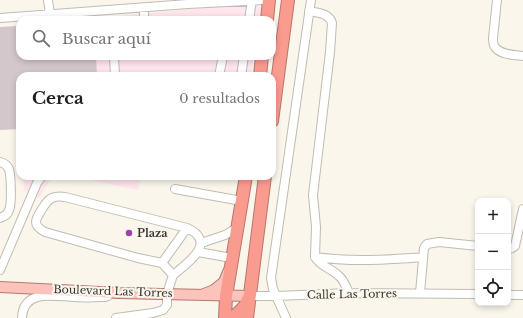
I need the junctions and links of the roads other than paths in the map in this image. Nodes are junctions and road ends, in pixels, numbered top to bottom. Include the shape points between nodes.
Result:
1 (48, 0) edge
2 (252, 0) edge
3 (263, 0) edge
4 (269, 0) edge
5 (288, 0) edge
6 (311, 0) edge
7 (497, 0) edge
8 (188, 2) edge
9 (144, 8) junction
10 (309, 11) junction
11 (50, 14) junction
12 (25, 16) edge
13 (144, 16) edge
14 (250, 16) edge
15 (267, 16) edge
16 (16, 17) edge
17 (0, 18) edge
18 (523, 56) edge
19 (114, 60) edge
20 (222, 60) edge
21 (243, 60) edge
22 (262, 60) edge
23 (116, 72) edge
24 (220, 72) edge
25 (242, 72) edge
26 (260, 72) edge
27 (276, 91) edge
28 (0, 162) edge
29 (39, 180) edge
30 (245, 180) edge
31 (264, 180) edge
32 (175, 189) dead end
33 (242, 201) junction
34 (523, 209) edge
35 (0, 218) edge
36 (188, 228) junction
37 (237, 228) junction
38 (201, 243) junction
39 (475, 246) edge
40 (511, 248) edge
41 (198, 252) junction
42 (315, 257) junction
43 (423, 257) junction
44 (231, 262) junction
45 (162, 263) junction
46 (0, 270) edge
47 (173, 275) junction
48 (0, 287) edge
49 (119, 293) junction
50 (349, 293) junction
51 (420, 293) junction
52 (168, 294) junction
53 (475, 294) edge
54 (201, 295) junction
55 (511, 295) edge
56 (523, 295) edge
57 (226, 296) junction
58 (249, 296) junction
59 (276, 296) junction
60 (22, 318) edge
61 (116, 318) edge
62 (225, 318) edge
63 (234, 318) edge
64 (247, 318) edge
65 (286, 318) edge

1 - 11 street
2 - 3 street
2 - 8 street
2 - 14 street
4 - 15 highway
5 - 27 highway
6 - 10 street
7 - 18 street via 494,47 502,52
8 - 9 street
9 - 11 street
9 - 13 street
10 - 42 street via 327,15 332,23 313,195
10 - 59 street via 271,278
11 - 12 street
16 - 17 street
19 - 23 street
20 - 24 street
21 - 25 street
22 - 26 highway
28 - 35 street via 6,164 9,170 11,190 10,209 7,215
29 - 46 street
30 - 33 highway
31 - 58 highway
32 - 33 street
33 - 37 highway
34 - 40 street via 515,246
36 - 38 street via 195,231
36 - 45 street
36 - 45 street via 59,196 48,200 35,221 38,229 45,232
37 - 38 street
37 - 44 highway
38 - 41 street
39 - 43 street via 439,242 427,244
41 - 44 street
41 - 47 street
42 - 43 street via 376,261
42 - 50 street via 339,276
43 - 51 street
44 - 54 main road via 224,282 214,290
44 - 57 highway
45 - 47 street
47 - 52 street
48 - 49 main road, Boulevard Las Torres
49 - 52 main road, Boulevard Las Torres
49 - 60 street via 105,297 32,298 24,307
50 - 51 street, Calle Las Torres
50 - 59 street, Calle Las Torres
51 - 53 street, Calle Las Torres
52 - 54 main road, Boulevard Las Torres
52 - 61 street via 162,311
54 - 57 main road, Boulevard Las Torres
55 - 56 street
57 - 58 main road, Calle Las Torres
57 - 62 highway
58 - 59 street, Calle Las Torres
58 - 63 highway via 245,306
58 - 64 highway
59 - 65 street

